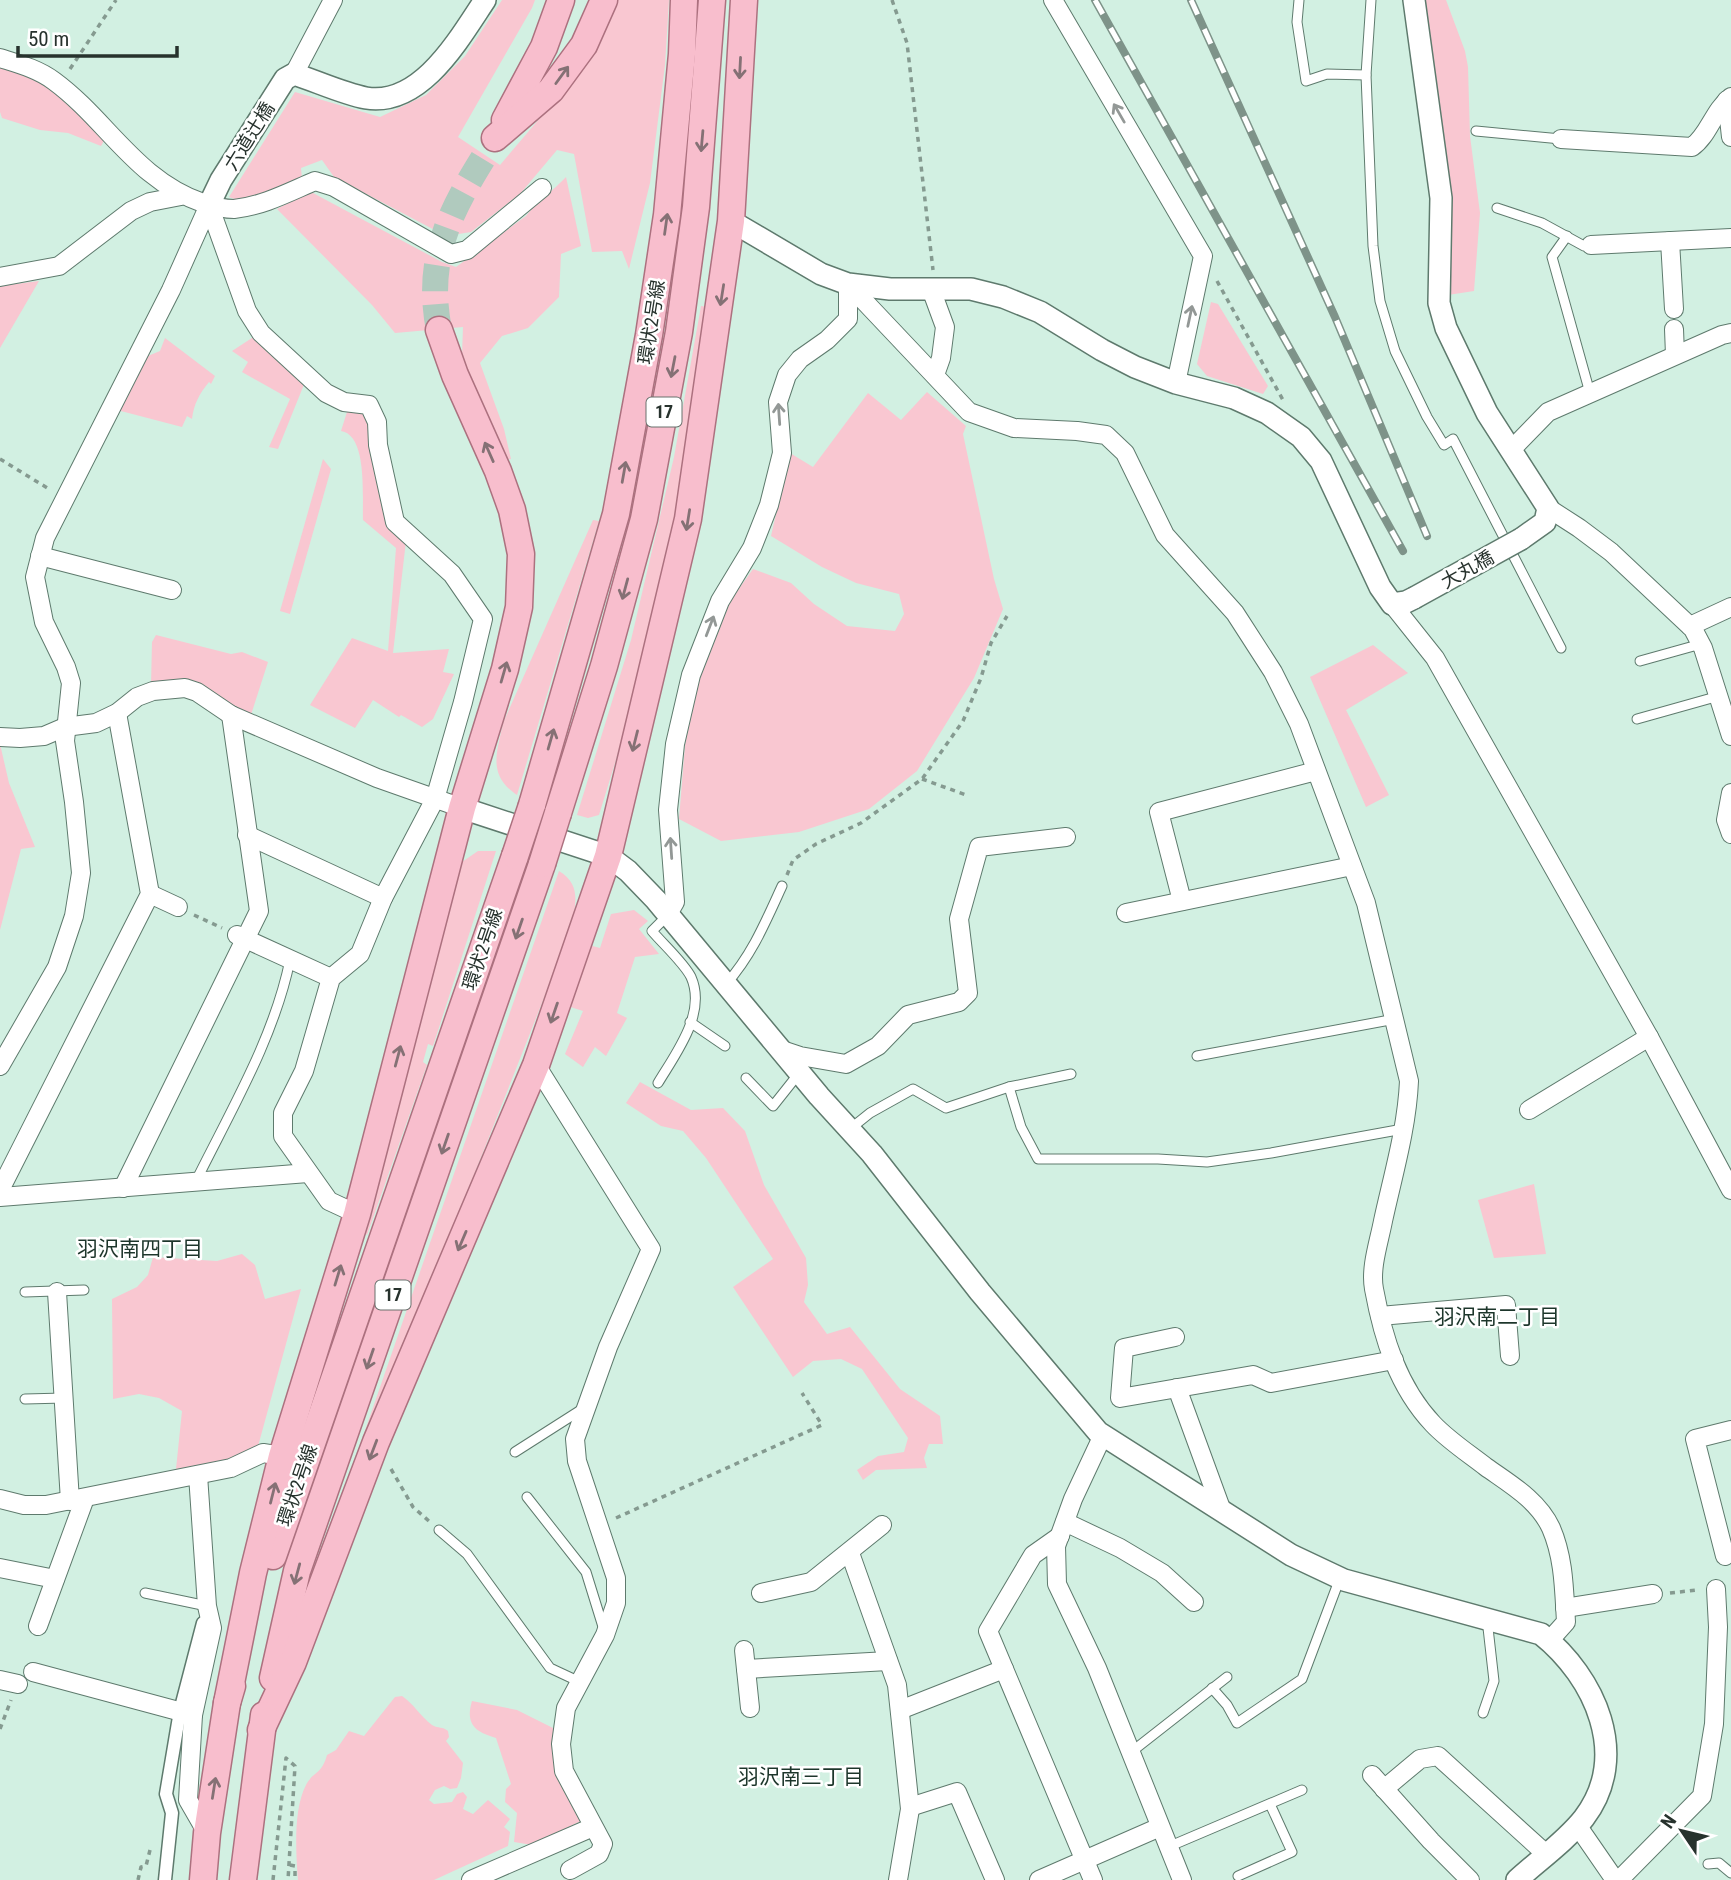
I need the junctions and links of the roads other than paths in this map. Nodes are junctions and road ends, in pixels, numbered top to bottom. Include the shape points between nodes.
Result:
1 (333, 0) edge
2 (485, 0) edge
3 (561, 0) edge
4 (604, 0) edge
5 (684, 0) edge
6 (712, 0) edge
7 (744, 0) edge
8 (1053, 0) edge
9 (1299, 0) edge
10 (1371, 0) edge
11 (1414, 0) edge
12 (0, 58) edge
13 (294, 74) junction
14 (1366, 75) junction
15 (1729, 99) edge
16 (1476, 131) dead end
17 (1731, 137) edge
18 (1561, 139) joint
19 (542, 188) dead end
20 (181, 196) junction
21 (209, 205) junction
22 (1497, 208) dead end
23 (732, 222) junction
24 (1567, 236) junction
25 (1731, 238) edge
26 (1670, 241) junction
27 (1591, 244) joint
28 (0, 277) edge
29 (932, 281) junction
30 (848, 284) junction
31 (1674, 309) dead end
32 (1674, 329) dead end
33 (439, 330) tunnel mouth
34 (1731, 333) edge
35 (1675, 355) junction
36 (935, 375) junction
37 (1176, 383) junction
38 (1590, 393) junction
39 (1511, 450) junction
40 (1548, 508) junction
41 (40, 556) junction
42 (172, 590) dead end
43 (1392, 604) junction
44 (1731, 607) edge
45 (1690, 626) junction
46 (1701, 644) junction
47 (1561, 648) dead end
48 (1640, 662) dead end
49 (1724, 697) edge
50 (463, 702) junction
51 (117, 713) junction
52 (231, 715) junction
53 (490, 716) junction
54 (1637, 719) dead end
55 (65, 727) junction
56 (1731, 736) edge
57 (0, 737) edge
58 (1316, 771) junction
59 (1731, 796) edge
60 (435, 799) junction
61 (462, 808) junction
62 (1731, 834) edge
63 (247, 835) junction
64 (1066, 837) dead end
65 (608, 856) junction
66 (1352, 866) junction
67 (782, 886) road end
68 (150, 894) junction
69 (383, 898) junction
70 (1182, 901) junction
71 (178, 907) road end
72 (1126, 913) dead end
73 (668, 914) junction
74 (241, 937) junction
75 (290, 960) junction
76 (331, 978) junction
77 (726, 984) junction
78 (1395, 1019) junction
79 (690, 1022) junction
80 (8, 1037) edge
81 (1649, 1037) junction
82 (725, 1046) dead end
83 (782, 1050) junction
84 (1197, 1056) dead end
85 (536, 1065) junction
86 (0, 1066) edge
87 (800, 1072) junction
88 (1072, 1074) dead end
89 (746, 1078) dead end
90 (658, 1083) dead end
91 (1009, 1087) junction
92 (1530, 1110) dead end
93 (1403, 1129) junction
94 (850, 1130) junction
95 (308, 1173) junction
96 (196, 1181) junction
97 (123, 1188) junction
98 (0, 1190) edge
99 (1731, 1190) edge
100 (0, 1197) edge
101 (357, 1214) junction
102 (84, 1290) dead end
103 (25, 1292) dead end
104 (57, 1292) junction
105 (1380, 1317) junction
106 (1175, 1337) dead end
107 (1510, 1356) dead end
108 (1394, 1360) junction
109 (1177, 1388) junction
110 (64, 1398) junction
111 (25, 1399) dead end
112 (587, 1406) junction
113 (1731, 1430) edge
114 (1103, 1435) junction
115 (515, 1452) dead end
116 (282, 1456) junction
117 (198, 1475) junction
118 (527, 1497) dead end
119 (0, 1499) edge
120 (77, 1499) junction
121 (1222, 1511) junction
122 (882, 1525) dead end
123 (1062, 1529) junction
124 (439, 1530) road end
125 (850, 1552) junction
126 (1724, 1556) dead end
127 (0, 1568) edge
128 (1340, 1578) junction
129 (55, 1579) junction
130 (1716, 1589) road end
131 (761, 1592) dead end
132 (145, 1593) dead end
133 (1653, 1594) road end
134 (1194, 1602) dead end
135 (1565, 1608) junction
136 (208, 1613) junction
137 (1487, 1619) junction
138 (38, 1626) dead end
139 (606, 1636) junction
140 (1549, 1641) junction
141 (744, 1650) dead end
142 (888, 1661) junction
143 (1004, 1668) junction
144 (746, 1669) junction
145 (1227, 1677) dead end
146 (18, 1679) edge
147 (580, 1682) junction
148 (1212, 1688) junction
149 (227, 1703) junction
150 (750, 1708) dead end
151 (900, 1710) junction
152 (187, 1713) junction
153 (1483, 1713) dead end
154 (261, 1730) junction
155 (1130, 1753) junction
156 (1303, 1790) dead end
157 (1270, 1804) junction
158 (910, 1807) junction
159 (1577, 1825) junction
160 (593, 1827) junction
161 (1160, 1827) junction
162 (206, 1833) junction
163 (554, 1844) junction
164 (1168, 1847) junction
165 (1546, 1854) junction
166 (1084, 1860) junction
167 (1708, 1864) dead end
168 (1731, 1873) edge
169 (573, 1875) edge
170 (1238, 1875) dead end
171 (165, 1880) edge
172 (203, 1880) edge
173 (243, 1880) edge
174 (471, 1880) edge
175 (898, 1880) edge
176 (995, 1880) edge
177 (1039, 1880) edge
178 (1093, 1880) edge
179 (1182, 1880) edge
180 (1470, 1880) edge
181 (1517, 1880) edge
182 (1617, 1880) edge

1 - 13 street
2 - 13 street via 418,86 394,98 366,98
3 -> 4 main road via 544,47 491,145 551,90 584,45
149 -> 5 main road, 環状2号線 / 17, bridge via 265,1578 532,805 616,514 667,215
6 -> 154 main road, 環状2号線 / 17, bridge via 696,207 679,332 644,519 542,864 297,1571
7 -> 23 main road
37 -> 8 street via 1203,256
9 - 14 lane via 1297,22 1307,81 1327,74
10 - 14 lane
11 - 39 street via 1441,198 1439,303 1446,328 1487,413
12 - 20 street via 33,68 59,86 132,159
13 - 21 street, 六道辻橋 via 277,91
14 - 47 lane via 1373,246 1380,301 1395,351 1444,445 1453,439
15 - 17 street
15 - 18 street via 1692,147
16 - 18 lane
19 - 21 street via 467,250 451,254 316,181 262,204 231,209
20 - 21 street
20 - 28 street via 131,211 59,267
21 - 41 street
21 - 50 street via 247,311 261,333 326,393 344,402 369,405 377,422 395,522 452,574 483,619
22 - 24 lane
23 - 30 street via 821,274
23 -> 65 main road via 684,540
24 - 27 lane via 1584,246
24 - 38 lane via 1552,257
25 - 26 street
26 - 27 street
26 - 31 street
29 - 30 street via 890,289
29 - 36 street via 945,327
29 - 37 street via 1023,304 1121,360
30 - 36 street
73 -> 30 street via 675,902 668,810 675,744 691,676 720,601 752,548 768,505 782,453 778,402 788,375 848,318
32 - 35 street
53 -> 33 main road via 519,607 521,554 498,471
34 - 35 street
35 - 38 street
36 - 58 street via 969,412 1014,428 1106,435 1125,453 1165,535 1235,613 1273,671
37 - 43 street via 1234,398 1301,436 1321,461
38 - 39 street via 1548,412
39 - 40 street
40 - 43 street, 大丸橋, bridge via 1545,522 1521,539 1414,598
40 - 45 street via 1611,552
41 - 42 street
41 - 55 street via 35,577 44,622 71,682
43 - 81 street via 1435,658
44 - 45 street
45 - 46 street
46 - 48 lane
46 - 49 street
49 - 54 lane
49 - 56 street
50 - 53 street
50 - 60 street
51 - 52 street via 153,691 185,688
51 - 55 street via 96,723
51 - 68 street
52 - 60 street
52 - 63 street
53 - 61 main road
55 - 57 street via 44,736
55 - 80 street via 81,873 79,894 57,967
58 - 66 street
58 - 70 street via 1159,811
59 - 62 street via 1726,820
60 - 61 street
60 - 69 street
61 - 65 street
101 -> 61 main road
63 - 69 street
63 - 74 street via 259,911
64 - 83 street via 979,847 959,919 968,993 959,1002 908,1015 878,1046 846,1065
65 - 73 street
65 -> 85 main road
66 - 70 street
66 - 78 street
67 - 77 lane via 762,931
68 - 71 street
68 - 98 street
69 - 76 street via 360,954
70 - 72 street
73 - 77 street
73 - 79 lane via 652,931 691,976 697,1002
74 - 75 street
74 - 97 street
75 - 76 street
75 - 96 lane via 284,992 263,1044
76 - 95 street via 304,1071 283,1113 283,1136
77 - 83 street
78 - 84 lane
78 - 93 street via 1409,1081
79 - 82 lane
79 - 90 lane
80 - 86 street
81 - 92 street
81 - 99 street
83 - 87 street
85 - 112 street via 651,1249
85 -> 154 main road via 376,1442 293,1662
87 - 89 lane via 773,1105
87 - 94 street
88 - 91 lane
91 - 93 lane via 1021,1127 1038,1159 1207,1162
91 - 94 lane via 946,1108 913,1088
93 - 105 street via 1376,1255 1373,1285
94 - 114 street
95 - 96 street
95 - 101 street via 329,1201
96 - 97 street
97 - 100 street
116 -> 101 main road
102 - 104 lane
103 - 104 lane
104 - 110 street
105 - 107 street via 1506,1305
105 - 108 street
106 - 109 street via 1124,1348 1120,1398
108 - 109 street via 1270,1384 1253,1374
108 - 135 street via 1407,1389 1433,1423 1532,1500 1550,1526 1562,1556
109 - 121 street
110 - 111 lane
110 - 120 street
112 - 115 lane
112 - 139 street via 575,1439 577,1461 616,1578 616,1603
113 - 126 street via 1696,1439
114 - 121 street
114 - 123 street
116 - 117 street via 263,1453 230,1468
149 -> 116 main road
117 - 120 street
117 - 136 street
118 - 139 lane via 586,1573
119 - 120 street via 24,1505
120 - 129 street
121 - 128 street via 1291,1555
122 - 125 street
123 - 134 street via 1120,1548 1162,1573
123 - 143 street via 1033,1555 988,1631
123 - 155 street via 1056,1546 1057,1584
124 - 147 lane via 467,1554 550,1668
125 - 131 street via 811,1582
125 - 142 street
127 - 129 street
128 - 137 street
128 - 148 lane via 1302,1679 1237,1723
129 - 138 street
130 - 182 street via 1714,1724 1702,1796
132 - 136 lane
133 - 135 street
135 - 140 street via 1566,1622
136 - 152 street via 212,1629
137 - 140 street via 1541,1634
137 - 153 lane via 1494,1681
139 - 147 street
140 - 159 street via 1580,1673 1608,1744 1597,1795
141 - 144 street
142 - 144 street
142 - 151 street
143 - 151 street
143 - 166 street
144 - 150 street
145 - 148 lane
146 - 152 street
147 - 160 street via 566,1708 561,1744 564,1771
148 - 155 lane
162 -> 149 main road, 環状2号線 / 17
151 - 158 street
152 - 162 street via 188,1800
152 - 171 street via 166,1794 172,1813
154 - 173 main road, 環状2号線 / 17
155 - 161 street
156 - 157 lane
157 - 164 lane
157 - 170 lane via 1292,1852
158 - 175 street
158 - 176 street via 957,1792
159 - 165 street
159 - 182 street
160 - 163 street
160 - 169 street via 603,1844 599,1854
161 - 164 street
161 - 166 street
162 - 172 main road, 環状2号線 / 17
163 - 169 street
163 - 174 street
164 - 179 street
165 - 180 street via 1438,1756 1420,1759 1378,1782
165 - 181 street
166 - 177 street
166 - 178 street
167 - 168 lane via 1719,1863

